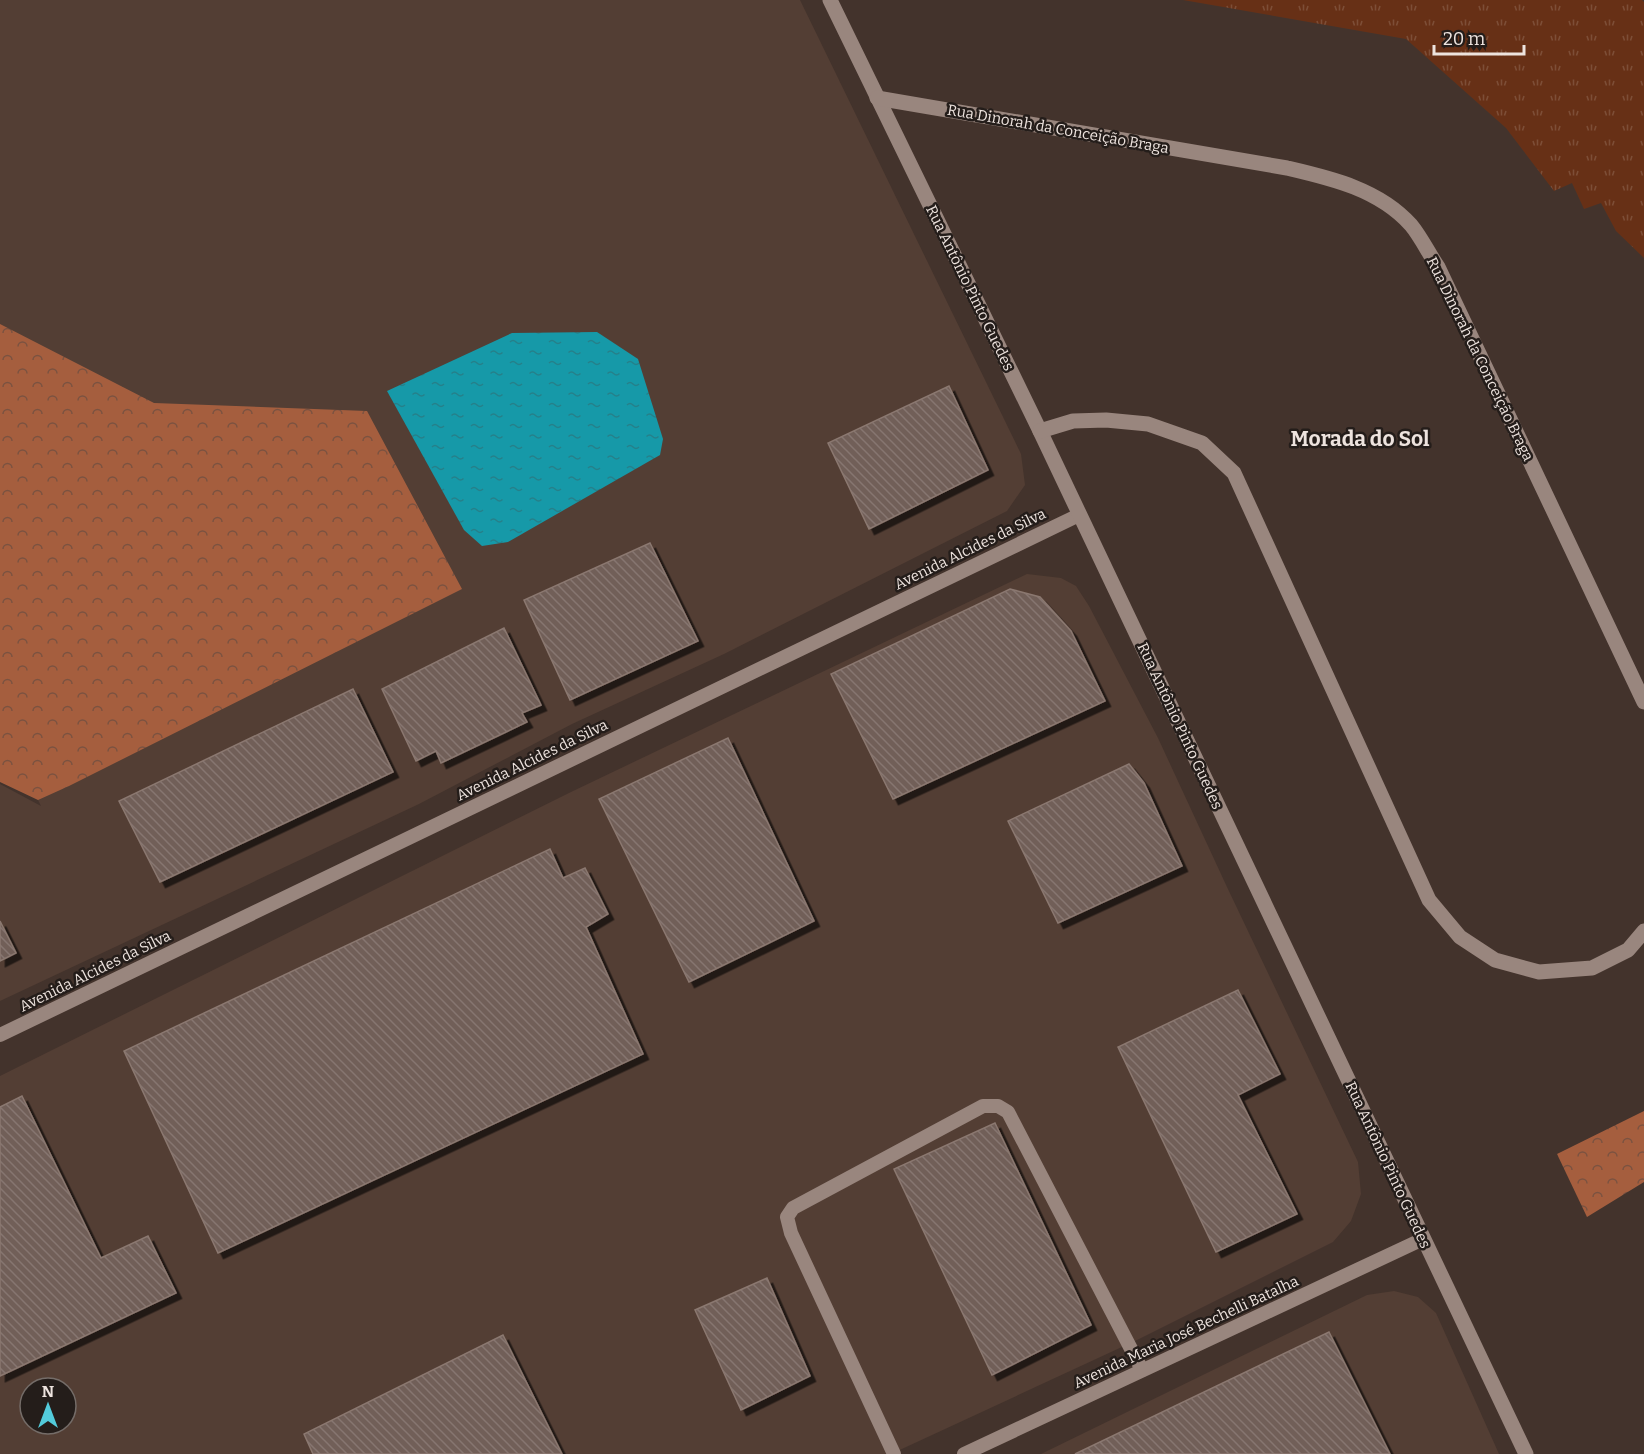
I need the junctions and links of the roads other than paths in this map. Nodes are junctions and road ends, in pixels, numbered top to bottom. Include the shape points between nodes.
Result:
1 (830, 0) edge
2 (877, 98) junction
3 (1040, 431) junction
4 (1079, 515) junction
5 (1644, 702) edge
6 (1644, 931) edge
7 (0, 1035) edge
8 (1422, 1239) junction
9 (1142, 1371) junction
10 (894, 1454) edge
11 (964, 1454) edge
12 (1526, 1454) edge

1 - 2 street, Rua Antônio Pinto Guedes
2 - 3 street, Rua Antônio Pinto Guedes
2 - 5 street, Rua Dinorah da Conceição Braga via 1287,168 1336,180 1379,199 1411,225 1438,267
3 - 4 street, Rua Antônio Pinto Guedes
3 - 6 street via 1073,421 1148,424 1202,443 1234,473 1429,900 1461,937 1495,960 1539,972 1592,968 1628,950
4 - 7 lane, Avenida Alcides da Silva
4 - 8 street, Rua Antônio Pinto Guedes
8 - 9 lane, Avenida Maria José Bechelli Batalha
8 - 12 street, Rua Antônio Pinto Guedes
9 - 10 lane via 1008,1112 998,1106 983,1106 793,1208 787,1217
9 - 11 lane, Avenida Maria José Bechelli Batalha

